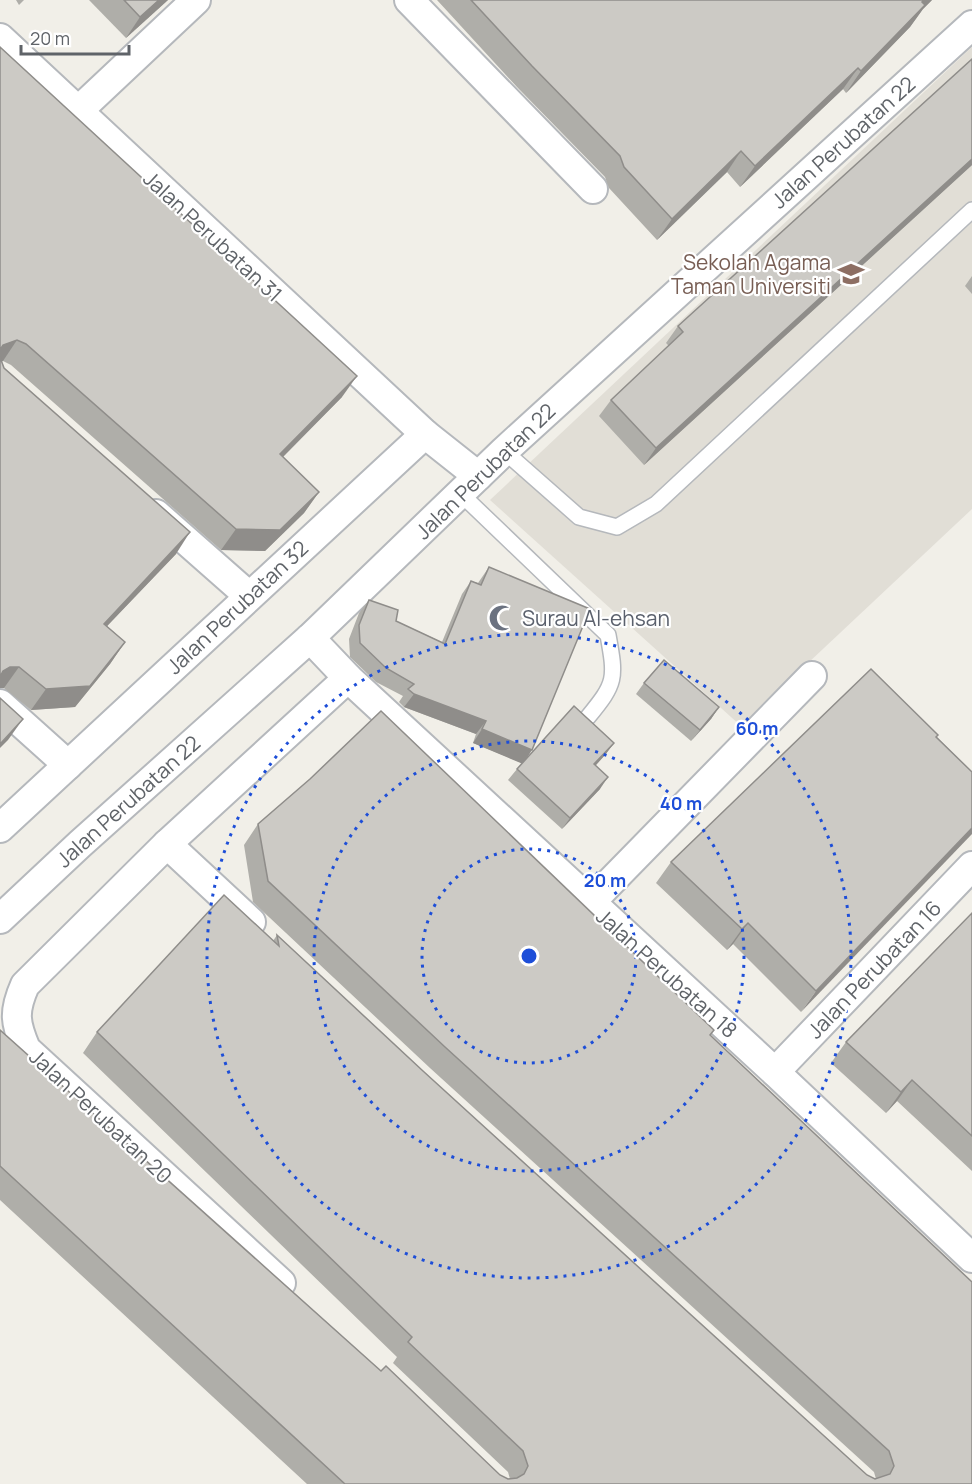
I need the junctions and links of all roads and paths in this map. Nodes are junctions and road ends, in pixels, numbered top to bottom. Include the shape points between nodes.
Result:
1 (196, 0) edge
2 (409, 0) edge
3 (972, 24) edge
4 (0, 38) edge
5 (78, 111) junction
6 (593, 189) dead end
7 (972, 210) edge
8 (425, 434) junction
9 (504, 452) junction
10 (469, 485) junction
11 (133, 495) edge
12 (249, 596) junction
13 (310, 638) junction
14 (812, 676) dead end
15 (348, 678) junction
16 (0, 704) edge
17 (588, 717) edge
18 (68, 765) junction
19 (0, 828) edge
20 (167, 844) junction
21 (972, 866) edge
22 (590, 903) junction
23 (0, 920) edge
24 (271, 941) edge
25 (775, 1072) junction
26 (967, 1244) edge
27 (304, 1304) edge

1 - 5 street
2 - 6 street
3 - 9 street, Jalan Perubatan 22
4 - 5 street, Jalan Perubatan 31
5 - 8 street, Jalan Perubatan 31
7 - 9 lane via 656,504 617,527 579,517
8 - 10 street
8 - 12 street, Jalan Perubatan 32
9 - 10 street, Jalan Perubatan 22
10 - 13 street, Jalan Perubatan 22
10 - 17 lane via 608,635 614,665 609,691
11 - 12 street
12 - 18 street, Jalan Perubatan 32
13 - 15 street, Jalan Perubatan 18
13 - 23 street, Jalan Perubatan 22
14 - 22 street
15 - 20 street, Jalan Perubatan 20
15 - 22 street, Jalan Perubatan 18
16 - 18 street
18 - 19 street, Jalan Perubatan 32
20 - 24 street
20 - 27 street, Jalan Perubatan 20 via 25,985 16,1006 17,1029 26,1049
21 - 25 street, Jalan Perubatan 16
22 - 25 street, Jalan Perubatan 18
25 - 26 street, Jalan Perubatan 18

